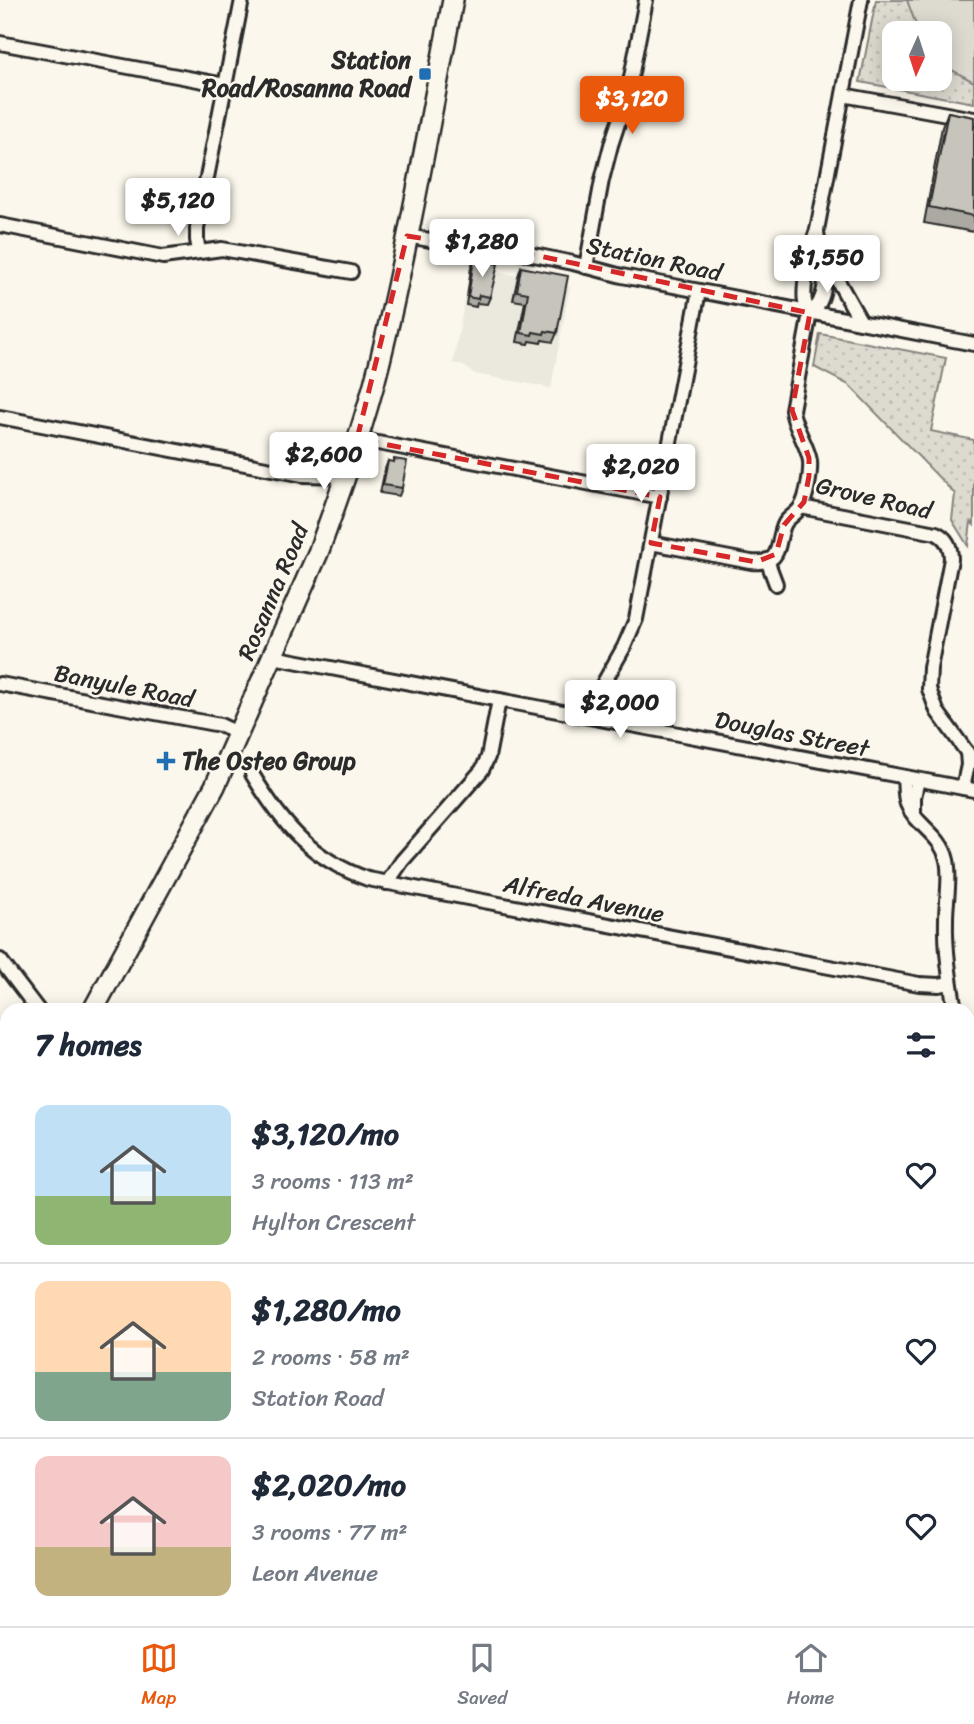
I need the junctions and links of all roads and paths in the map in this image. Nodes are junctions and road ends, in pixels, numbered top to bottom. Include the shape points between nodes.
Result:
1 (242, 0) edge
2 (453, 0) edge
3 (646, 0) edge
4 (861, 0) edge
5 (0, 43) edge
6 (225, 85) junction
7 (843, 95) junction
8 (974, 119) edge
9 (0, 225) edge
10 (817, 230) junction
11 (407, 236) junction
12 (199, 251) junction
13 (821, 251) junction
14 (586, 267) junction
15 (351, 272) dead end
16 (699, 292) junction
17 (810, 313) junction
18 (862, 322) junction
19 (974, 344) edge
20 (0, 417) edge
21 (357, 439) junction
22 (342, 484) junction
23 (660, 497) junction
24 (801, 507) junction
25 (651, 543) junction
26 (767, 561) junction
27 (776, 584) dead end
28 (273, 657) junction
29 (0, 684) edge
30 (499, 700) junction
31 (585, 716) junction
32 (239, 734) junction
33 (970, 757) edge
34 (252, 774) dead end
35 (904, 777) junction
36 (918, 780) junction
37 (969, 789) edge
38 (914, 813) junction
39 (387, 883) junction
40 (0, 960) edge
41 (950, 983) junction
42 (33, 1003) edge
43 (97, 1003) edge
44 (954, 1003) edge

1 - 6 street
2 - 11 highway, Rosanna Road
3 - 14 street
4 - 7 street, Grove Road
5 - 6 street
6 - 12 street via 197,228
7 - 8 street
7 - 10 street, Grove Road
9 - 12 street via 163,257
10 - 13 street, Grove Road
10 - 17 street, Grove Road via 805,295
11 - 14 street, Station Road
11 - 21 highway, Rosanna Road
12 - 15 street via 222,249
13 - 17 street, Grove Road via 825,272 822,295
13 - 18 street
14 - 16 street, Station Road
16 - 17 street, Station Road
16 - 23 street
17 - 18 street, Station Road
17 - 24 street, Grove Road via 792,410 810,463
18 - 19 street, Station Road
20 - 22 street
21 - 22 highway, Rosanna Road
21 - 23 street
22 - 28 highway, Rosanna Road via 318,554
23 - 25 street
24 - 26 street via 784,524 776,554
24 - 33 street, Grove Road via 936,533 948,544 951,559 929,689 937,710
25 - 26 street
25 - 31 street via 633,629
26 - 27 street
28 - 30 street, Douglas Street
28 - 32 highway, Rosanna Road
29 - 32 street, Banyule Road via 220,726
30 - 31 street, Douglas Street
30 - 39 street via 482,770
31 - 35 street, Douglas Street
32 - 43 highway, Rosanna Road
33 - 37 street, Grove Road
34 - 39 street, Alfreda Avenue via 275,811 310,848 353,873
35 - 36 street, Douglas Street
35 - 38 street via 906,802
36 - 37 street, Douglas Street
36 - 38 street
38 - 41 street via 940,842 948,862
39 - 41 street, Alfreda Avenue via 919,984
40 - 42 street
41 - 44 street

